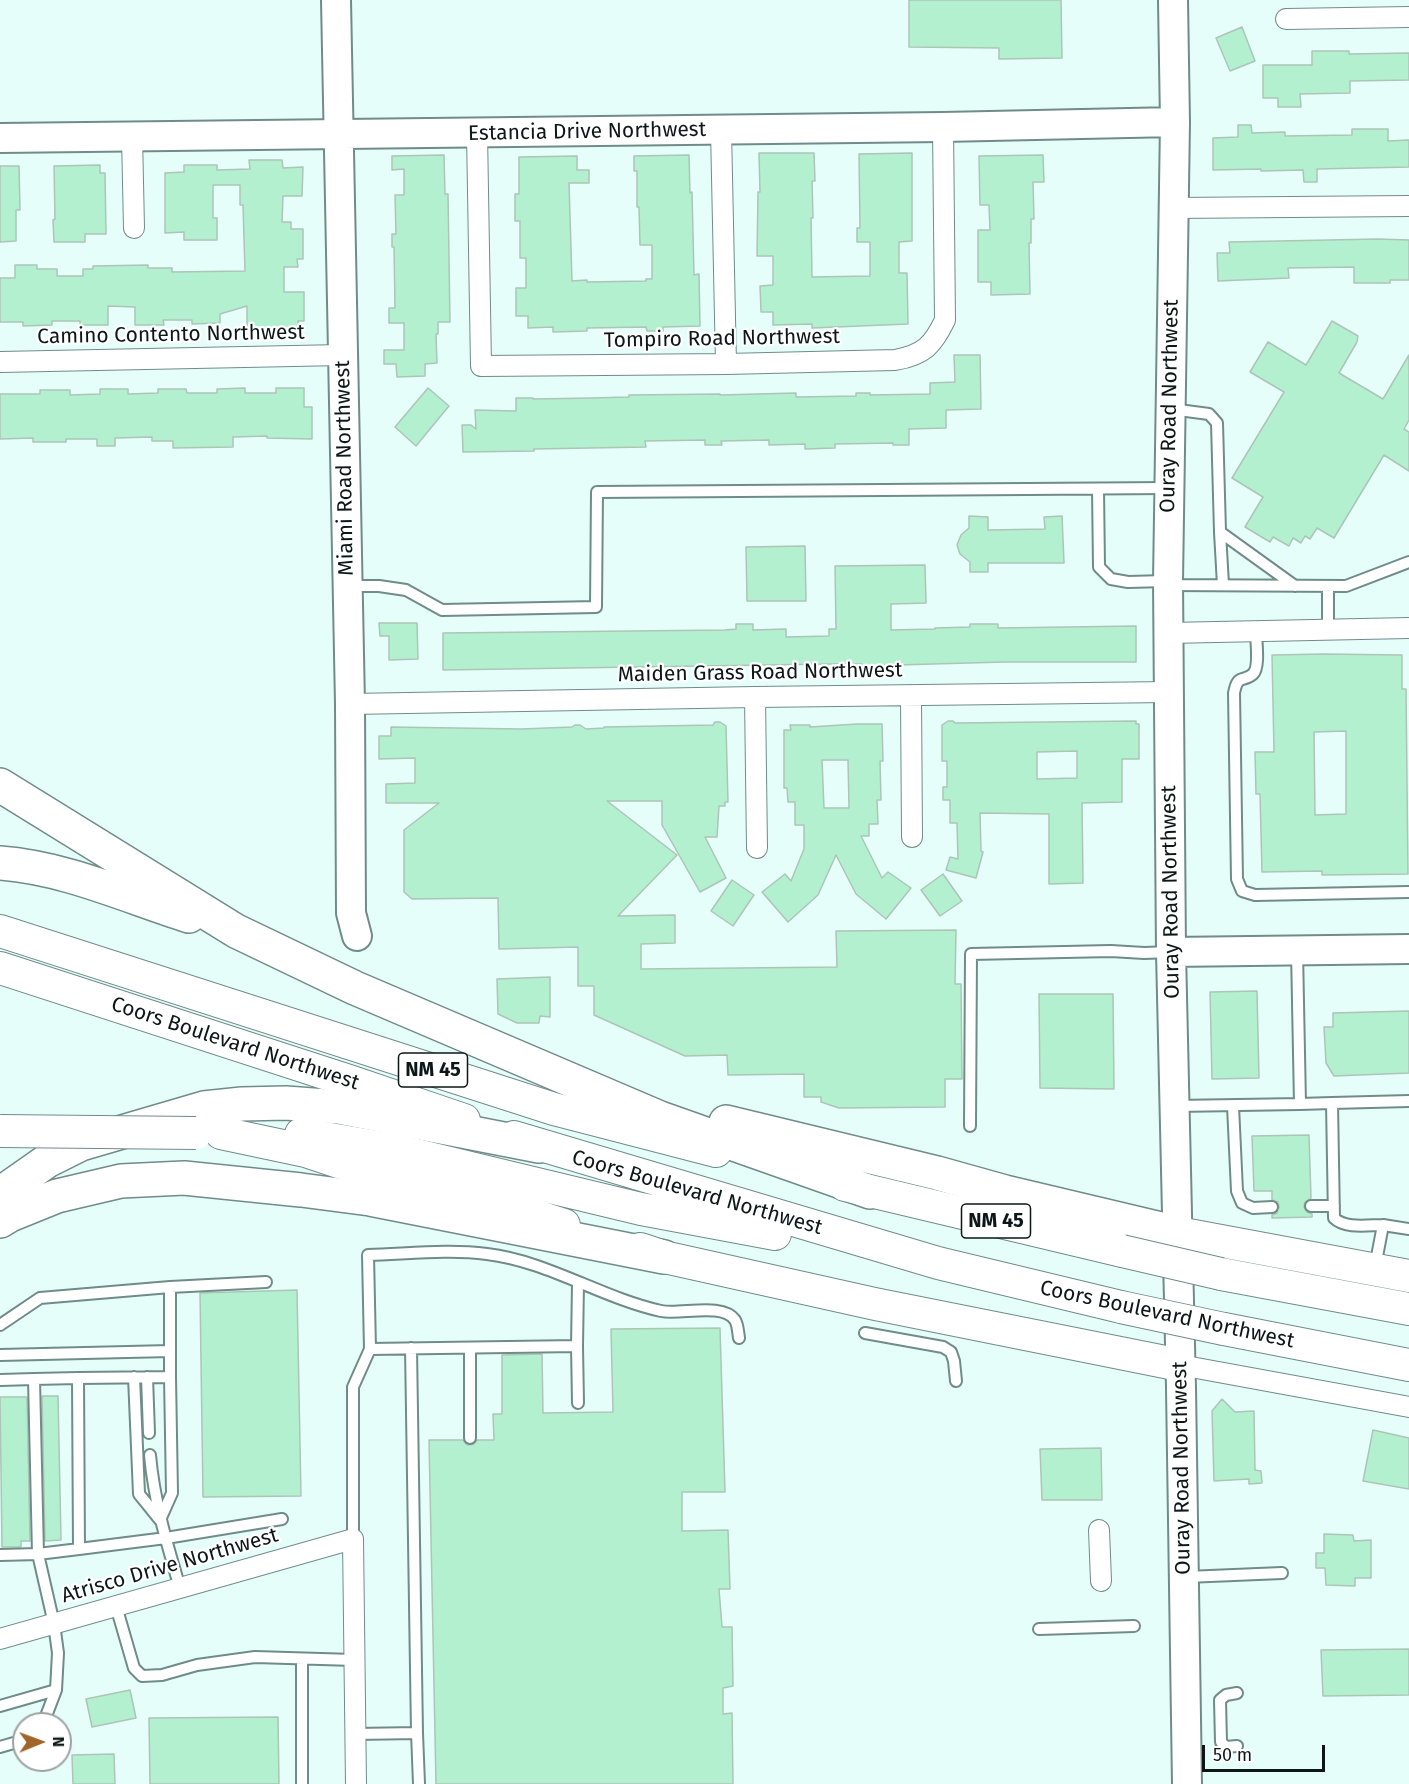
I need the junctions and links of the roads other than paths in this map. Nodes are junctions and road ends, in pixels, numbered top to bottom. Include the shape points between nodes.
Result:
1 (336, 0) edge
2 (1173, 0) edge
3 (1409, 17) edge
4 (1286, 19) dead end
5 (1174, 122) junction
6 (943, 127) junction
7 (721, 130) junction
8 (477, 133) junction
9 (339, 134) junction
10 (132, 136) junction
11 (0, 138) edge
12 (1409, 206) edge
13 (1173, 208) junction
14 (134, 228) dead end
15 (342, 355) junction
16 (0, 362) edge
17 (726, 364) junction
18 (1170, 409) junction
19 (1169, 488) junction
20 (1098, 489) junction
21 (1220, 532) junction
22 (1409, 561) edge
23 (1168, 583) junction
24 (1223, 585) junction
25 (348, 586) junction
26 (1295, 586) junction
27 (1328, 586) junction
28 (1409, 628) edge
29 (1328, 630) junction
30 (1256, 631) junction
31 (1168, 633) junction
32 (1170, 692) junction
33 (755, 696) junction
34 (911, 696) junction
35 (350, 704) junction
36 (0, 785) edge
37 (912, 837) dead end
38 (757, 848) dead end
39 (0, 863) edge
40 (1409, 892) edge
41 (0, 931) edge
42 (236, 931) junction
43 (357, 936) dead end
44 (1409, 949) edge
45 (1297, 950) junction
46 (1171, 952) junction
47 (0, 968) edge
48 (558, 1076) junction
49 (1409, 1101) edge
50 (1332, 1103) junction
51 (1300, 1104) junction
52 (1175, 1106) junction
53 (1233, 1106) junction
54 (970, 1126) dead end
55 (0, 1131) edge
56 (208, 1133) junction
57 (539, 1146) junction
58 (870, 1192) junction
59 (0, 1194) edge
60 (1311, 1206) dead end
61 (1334, 1206) junction
62 (1272, 1207) dead end
63 (0, 1221) edge
64 (1383, 1225) junction
65 (1409, 1229) edge
66 (1178, 1233) junction
67 (664, 1257) junction
68 (938, 1263) junction
69 (1374, 1269) junction
70 (1409, 1276) edge
71 (266, 1282) dead end
72 (578, 1283) junction
73 (170, 1287) junction
74 (1409, 1309) edge
75 (0, 1325) edge
76 (865, 1333) dead end
77 (739, 1338) dead end
78 (577, 1346) junction
79 (411, 1348) junction
80 (470, 1348) junction
81 (370, 1349) junction
82 (170, 1351) junction
83 (0, 1355) edge
84 (1180, 1365) junction
85 (1409, 1365) edge
86 (134, 1377) junction
87 (147, 1377) junction
88 (170, 1377) junction
89 (78, 1378) junction
90 (34, 1379) junction
91 (0, 1380) edge
92 (956, 1381) dead end
93 (578, 1403) dead end
94 (1409, 1407) edge
95 (149, 1433) dead end
96 (470, 1438) dead end
97 (150, 1455) dead end
98 (160, 1520) junction
99 (282, 1520) dead end
100 (1100, 1530) dead end
101 (166, 1538) junction
102 (353, 1539) junction
103 (79, 1549) junction
104 (38, 1554) junction
105 (0, 1555) edge
106 (1282, 1573) dead end
107 (1183, 1577) junction
108 (1101, 1581) dead end
109 (180, 1588) junction
110 (116, 1606) junction
111 (54, 1624) junction
112 (1134, 1626) dead end
113 (1039, 1629) dead end
114 (0, 1639) edge
115 (302, 1659) junction
116 (354, 1660) junction
117 (56, 1690) junction
118 (1237, 1694) dead end
119 (0, 1706) edge
120 (48, 1712) edge
121 (417, 1733) junction
122 (355, 1734) junction
123 (1237, 1746) dead end
124 (302, 1784) edge
125 (356, 1784) edge
126 (420, 1784) edge
127 (1187, 1784) edge

1 - 9 street, Miami Road Northwest
2 - 5 street, Ouray Road Northwest
3 - 4 street
5 - 6 street, Estancia Drive Northwest
5 - 13 street, Ouray Road Northwest
6 - 7 street, Estancia Drive Northwest
6 - 17 street, Tompiro Road Northwest via 945,320 926,350 895,360
7 - 8 street, Estancia Drive Northwest
7 - 17 street
8 - 9 street, Estancia Drive Northwest
8 - 17 street, Tompiro Road Northwest via 481,366
9 - 10 street, Estancia Drive Northwest
9 - 15 street, Miami Road Northwest
10 - 11 street, Estancia Drive Northwest
10 - 14 street
12 - 13 street
13 - 18 street, Ouray Road Northwest
15 - 16 street, Camino Contento Northwest
15 - 25 street, Miami Road Northwest
18 - 19 street, Ouray Road Northwest
18 - 21 lane via 1209,414 1217,423
19 - 20 lane
19 - 23 street, Ouray Road Northwest
20 - 23 lane via 1099,567 1111,579
20 - 25 lane via 597,492 596,607 442,610 406,590
21 - 24 lane
21 - 26 lane
22 - 27 lane via 1346,586
23 - 24 lane
23 - 31 street, Ouray Road Northwest
24 - 26 lane
25 - 35 street, Miami Road Northwest
26 - 27 lane
27 - 29 lane
28 - 29 street
29 - 30 street
30 - 31 street
30 - 40 lane via 1255,672 1236,684 1234,693 1237,879 1242,891 1255,895
31 - 32 street, Ouray Road Northwest
32 - 34 street, Maiden Grass Road Northwest
32 - 46 street, Ouray Road Northwest
33 - 34 street, Maiden Grass Road Northwest
33 - 35 street, Maiden Grass Road Northwest
33 - 38 street
34 - 37 street
35 - 43 street, Miami Road Northwest via 351,913
36 - 42 highway
39 - 42 highway via 60,872
41 - 58 main road, Coors Boulevard Northwest / NM 45 via 554,1109
42 - 48 highway via 355,988
44 - 45 street
45 - 46 street
45 - 51 lane
46 - 52 street, Ouray Road Northwest
46 - 54 lane via 971,954
47 - 57 main road, Coors Boulevard Northwest / NM 45
48 - 58 highway via 660,1119
48 - 66 highway via 592,1077 725,1121
49 - 50 lane
50 - 51 lane
50 - 61 lane
51 - 53 lane
52 - 53 lane
52 - 66 street, Ouray Road Northwest
53 - 62 lane via 1236,1191 1242,1203 1253,1208
55 - 56 main road, bridge
56 - 67 main road via 306,1151 372,1173 476,1197
56 - 68 main road via 318,1136 400,1151 641,1209
57 - 59 highway via 339,1107 242,1104 204,1108 81,1144 47,1161
57 - 68 main road, Coors Boulevard Northwest / NM 45
58 - 74 main road, Coors Boulevard Northwest / NM 45, bridge via 1221,1274
60 - 61 lane
61 - 64 lane via 1334,1218 1340,1223
63 - 67 highway via 57,1196 121,1181 184,1179 370,1199
64 - 65 lane
64 - 69 lane
66 - 69 main road
66 - 84 street, Ouray Road Northwest
67 - 84 main road
68 - 85 main road, Coors Boulevard Northwest / NM 45, bridge via 1121,1307
69 - 70 main road
71 - 73 lane
72 - 77 lane via 663,1312 715,1310 730,1314 737,1322
72 - 78 lane
72 - 81 lane via 490,1254 368,1255
73 - 75 lane via 40,1298
73 - 82 lane
76 - 92 lane via 943,1347 951,1352
78 - 80 lane
78 - 93 lane
79 - 80 lane
79 - 81 lane
79 - 121 lane
80 - 96 lane
81 - 102 lane via 353,1387
82 - 83 lane
82 - 88 lane
84 - 94 street
84 - 107 street, Ouray Road Northwest
86 - 87 lane
86 - 89 lane
86 - 98 lane via 139,1494
87 - 88 lane
87 - 95 lane
88 - 98 lane via 172,1493
89 - 90 lane
89 - 103 lane
90 - 91 lane
90 - 104 lane
97 - 98 lane
98 - 101 lane
99 - 101 lane
100 - 108 street
101 - 103 lane
101 - 109 lane
102 - 109 street, Atrisco Drive Northwest
102 - 116 street
103 - 104 lane
104 - 105 lane
104 - 111 lane
106 - 107 lane
107 - 127 street, Ouray Road Northwest
109 - 110 street, Atrisco Drive Northwest
110 - 111 street, Atrisco Drive Northwest
110 - 115 lane via 134,1668 142,1676 255,1657
111 - 114 street, Atrisco Drive Northwest
111 - 117 lane via 58,1653
112 - 113 lane
115 - 116 lane
115 - 124 lane
116 - 122 street
117 - 119 lane
117 - 120 lane
118 - 123 lane via 1220,1700 1221,1742 1226,1747
121 - 122 lane
121 - 126 lane
122 - 125 street

